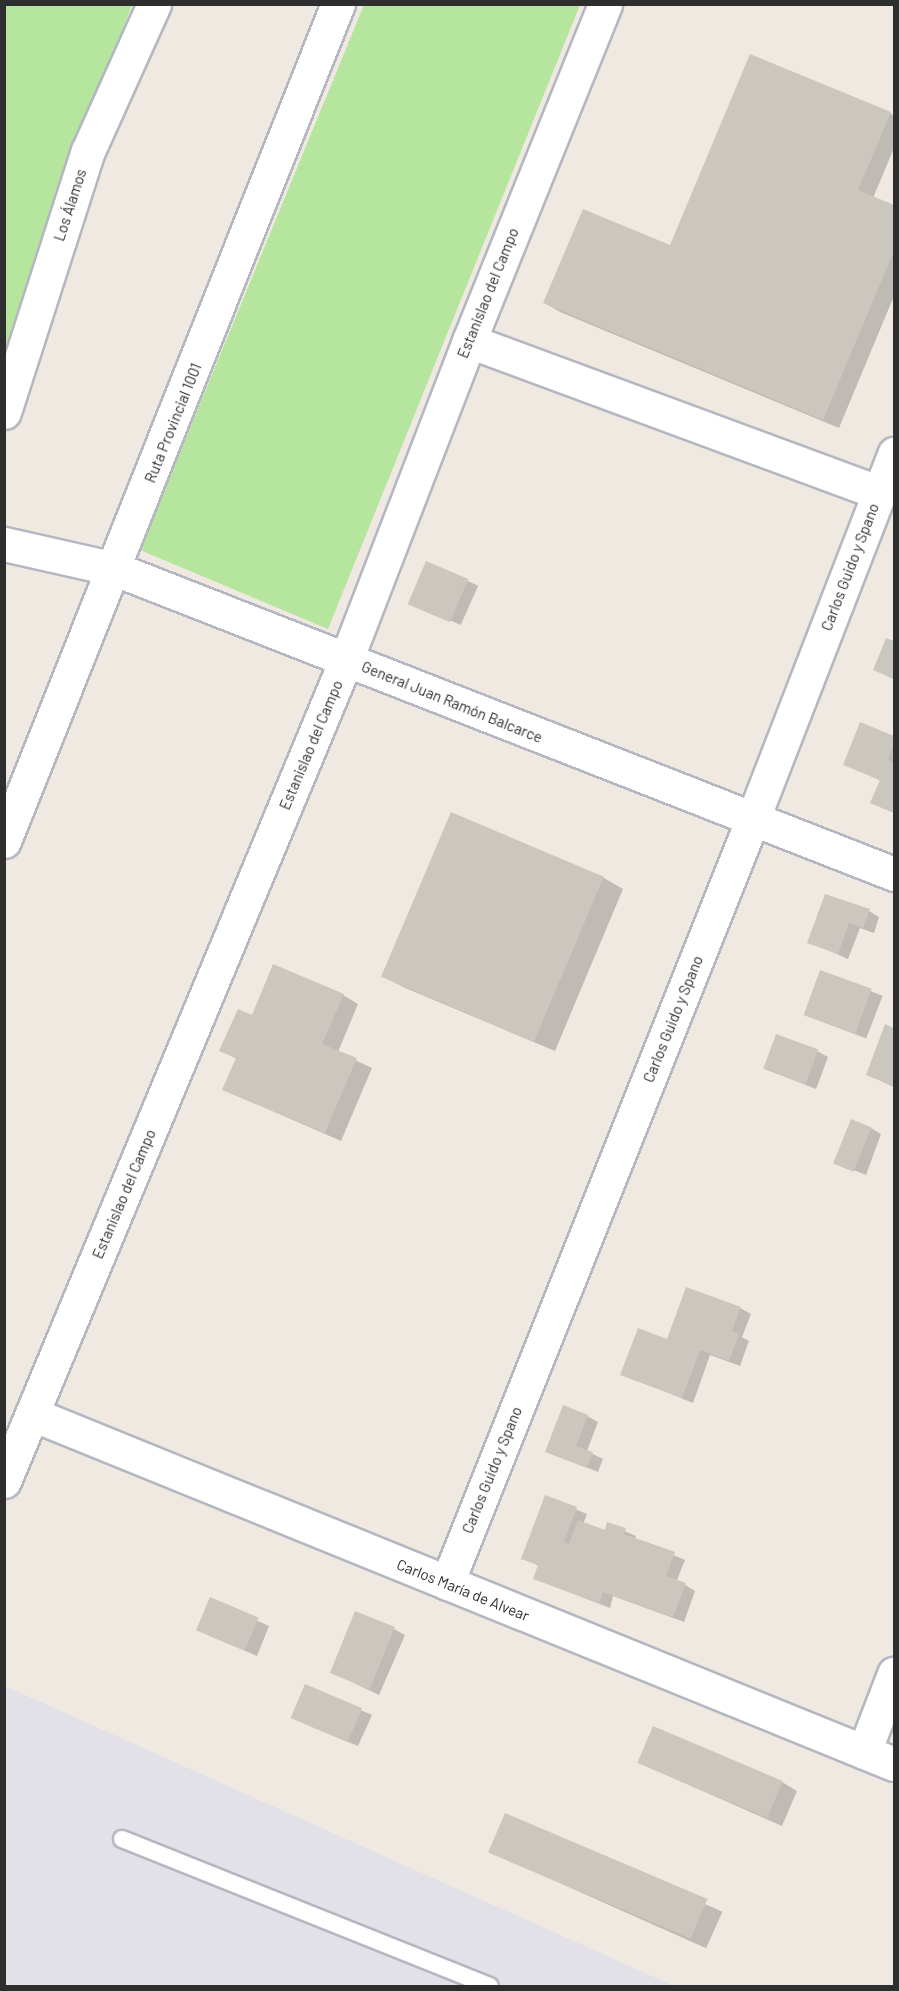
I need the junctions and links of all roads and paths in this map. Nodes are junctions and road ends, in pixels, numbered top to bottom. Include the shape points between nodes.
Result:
1 (154, 4) edge
2 (338, 4) edge
3 (605, 4) edge
4 (469, 341) junction
5 (4, 412) edge
6 (894, 454) edge
7 (879, 493) junction
8 (4, 544) edge
9 (115, 569) junction
10 (346, 660) junction
11 (752, 821) junction
12 (4, 841) edge
13 (894, 874) edge
14 (32, 1414) junction
15 (4, 1481) edge
16 (447, 1583) junction
17 (894, 1674) edge
18 (864, 1752) junction
19 (894, 1764) edge
20 (123, 1839) dead end
21 (489, 1986) edge

1 - 5 street, Los Álamos via 88,151
2 - 9 street, Ruta Provincial 1001
3 - 4 street, Estanislao del Campo
4 - 7 street
4 - 10 street, Estanislao del Campo
6 - 7 street, Carlos Guido y Spano
7 - 11 street, Carlos Guido y Spano
8 - 9 street, General Juan Ramón Balcarce
9 - 10 street, General Juan Ramón Balcarce
9 - 12 street, Ruta Provincial 1001
10 - 11 street, General Juan Ramón Balcarce
10 - 14 street, Estanislao del Campo
11 - 13 street, General Juan Ramón Balcarce
11 - 16 street, Carlos Guido y Spano
14 - 15 street, Estanislao del Campo
14 - 16 street, Carlos María de Alvear
16 - 18 street, Carlos María de Alvear
17 - 18 street
18 - 19 street, Carlos María de Alvear
20 - 21 lane

